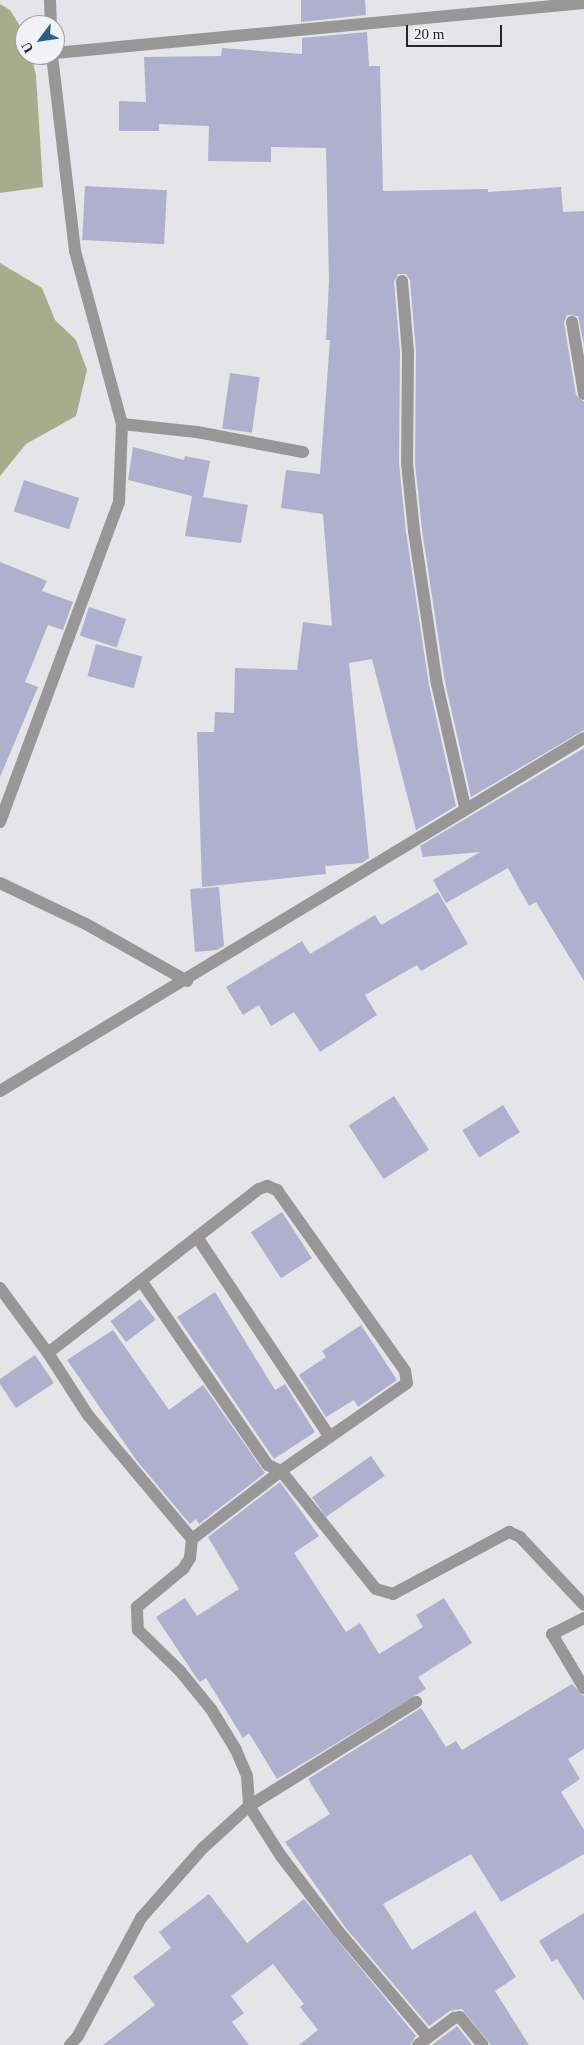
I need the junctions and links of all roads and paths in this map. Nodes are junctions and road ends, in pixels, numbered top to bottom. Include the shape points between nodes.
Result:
1 (50, 0) edge
2 (584, 3) edge
3 (51, 15) edge
4 (65, 53) edge
5 (55, 65) edge
6 (402, 281) dead end
7 (572, 322) dead end
8 (584, 394) edge
9 (122, 424) junction
10 (303, 452) dead end
11 (584, 738) edge
12 (465, 807) junction
13 (0, 822) edge
14 (0, 883) edge
15 (187, 981) junction
16 (0, 1092) edge
17 (197, 1237) junction
18 (142, 1282) junction
19 (0, 1288) edge
20 (48, 1352) junction
21 (330, 1437) junction
22 (281, 1471) junction
23 (192, 1539) junction
24 (584, 1605) edge
25 (584, 1618) edge
26 (584, 1688) edge
27 (416, 1702) dead end
28 (249, 1806) junction
29 (422, 2041) edge
30 (78, 2042) edge
31 (483, 2045) edge

1 - 3 street
2 - 4 street
5 - 9 street via 75,251
6 - 12 street via 408,352 407,462 416,540 437,684
7 - 8 street
9 - 10 street via 197,432
9 - 13 street via 119,502
11 - 12 street
12 - 15 street
14 - 15 street via 86,924
15 - 16 street
17 - 18 street
17 - 21 street
17 - 21 street via 259,1189 272,1186 404,1371 408,1378 404,1387
18 - 20 street
18 - 22 street via 268,1465
19 - 20 street
20 - 23 street via 88,1415
21 - 22 street
22 - 23 street
22 - 24 street via 381,1592 393,1594 509,1532 520,1537
23 - 28 street via 190,1558 183,1569 137,1607 135,1624 141,1636 180,1671 211,1709 236,1750 247,1776
25 - 26 street via 552,1634
27 - 28 street
28 - 29 street
28 - 30 street via 203,1848 141,1918
29 - 31 street via 460,2017

